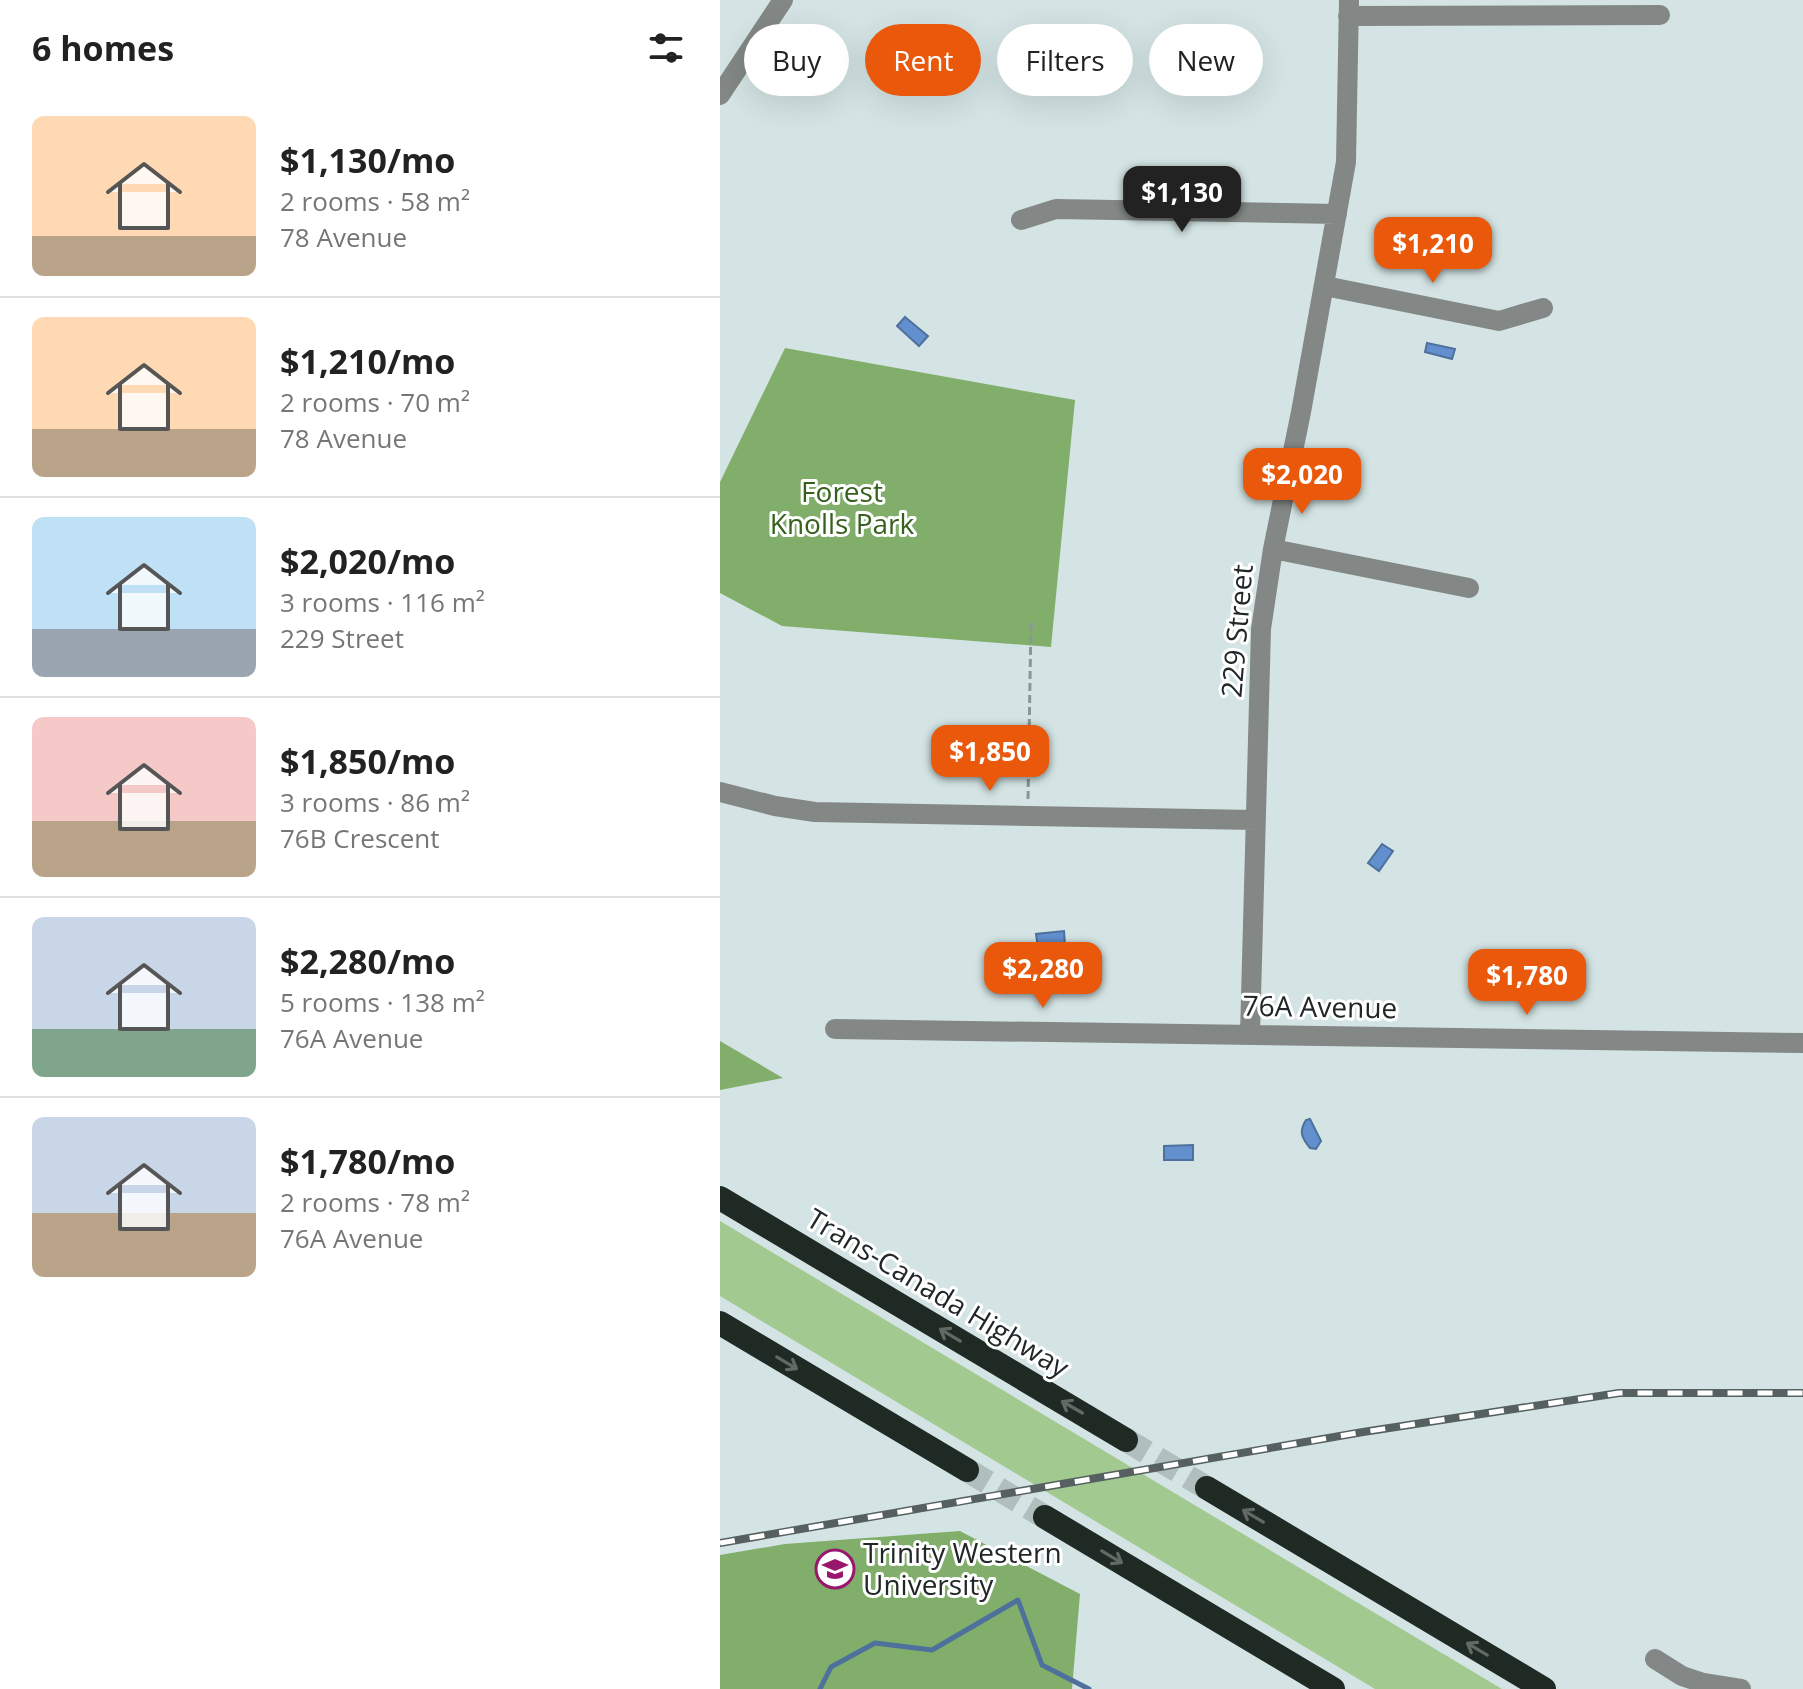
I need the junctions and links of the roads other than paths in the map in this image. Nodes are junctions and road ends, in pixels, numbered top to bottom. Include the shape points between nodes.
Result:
1 (783, 0) edge
2 (1348, 8) edge
3 (1660, 15) dead end
4 (720, 95) edge
5 (1337, 214) junction
6 (1021, 220) dead end
7 (1325, 286) junction
8 (1543, 308) dead end
9 (1273, 549) junction
10 (1469, 588) dead end
11 (720, 792) edge
12 (1255, 820) junction
13 (835, 1029) dead end
14 (1250, 1034) junction
15 (1803, 1043) edge
16 (720, 1198) edge
17 (720, 1323) edge
18 (1126, 1440) tunnel mouth
19 (967, 1470) tunnel mouth
20 (1207, 1488) tunnel mouth
21 (1045, 1517) tunnel mouth
22 (1655, 1659) dead end
23 (1333, 1689) edge
24 (1544, 1689) edge
25 (1741, 1689) edge

1 - 4 street
2 - 3 street
2 - 5 street, 229 Street via 1346,162
5 - 6 street via 1056,209
5 - 7 street, 229 Street
7 - 8 street via 1499,321
7 - 9 street, 229 Street
9 - 10 street
9 - 12 street, 229 Street via 1261,629
11 - 12 street via 815,812
12 - 14 street, 229 Street
13 - 14 street, 76A Avenue
14 - 15 street, 76A Avenue
18 -> 16 highway, Trans-Canada Highway
17 -> 19 highway
24 -> 20 highway
21 -> 23 highway
22 - 25 street via 1682,1676

